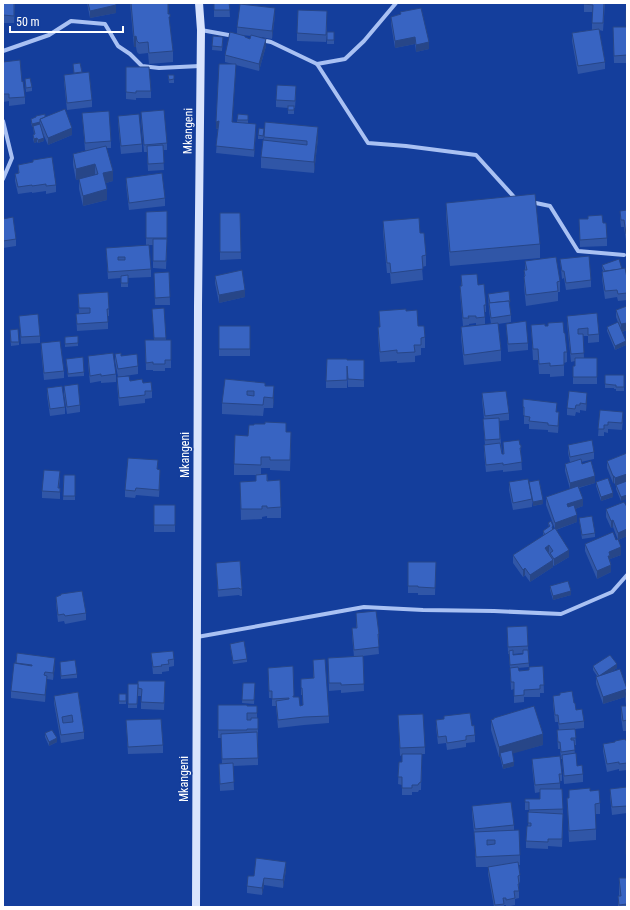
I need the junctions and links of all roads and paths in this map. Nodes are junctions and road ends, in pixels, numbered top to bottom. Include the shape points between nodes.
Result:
1 (199, 3) edge
2 (396, 3) edge
3 (201, 30) junction
4 (240, 37) edge
5 (255, 39) edge
6 (3, 51) edge
7 (317, 64) junction
8 (200, 66) junction
9 (3, 121) edge
10 (3, 179) edge
11 (522, 200) edge
12 (529, 201) edge
13 (624, 255) dead end
14 (627, 575) edge
15 (197, 637) junction
16 (196, 907) edge

1 - 3 street, Mkangeni
2 - 7 street via 345,59
3 - 4 street
3 - 8 street, Mkangeni
5 - 7 street via 271,42
6 - 8 street via 50,35 71,21 105,24 118,46 142,66
7 - 11 street via 368,143 476,155 515,198
8 - 15 street, Mkangeni
9 - 10 street via 12,158
12 - 13 street via 550,206 578,251
14 - 15 street via 612,592 561,614 364,607
15 - 16 street, Mkangeni

